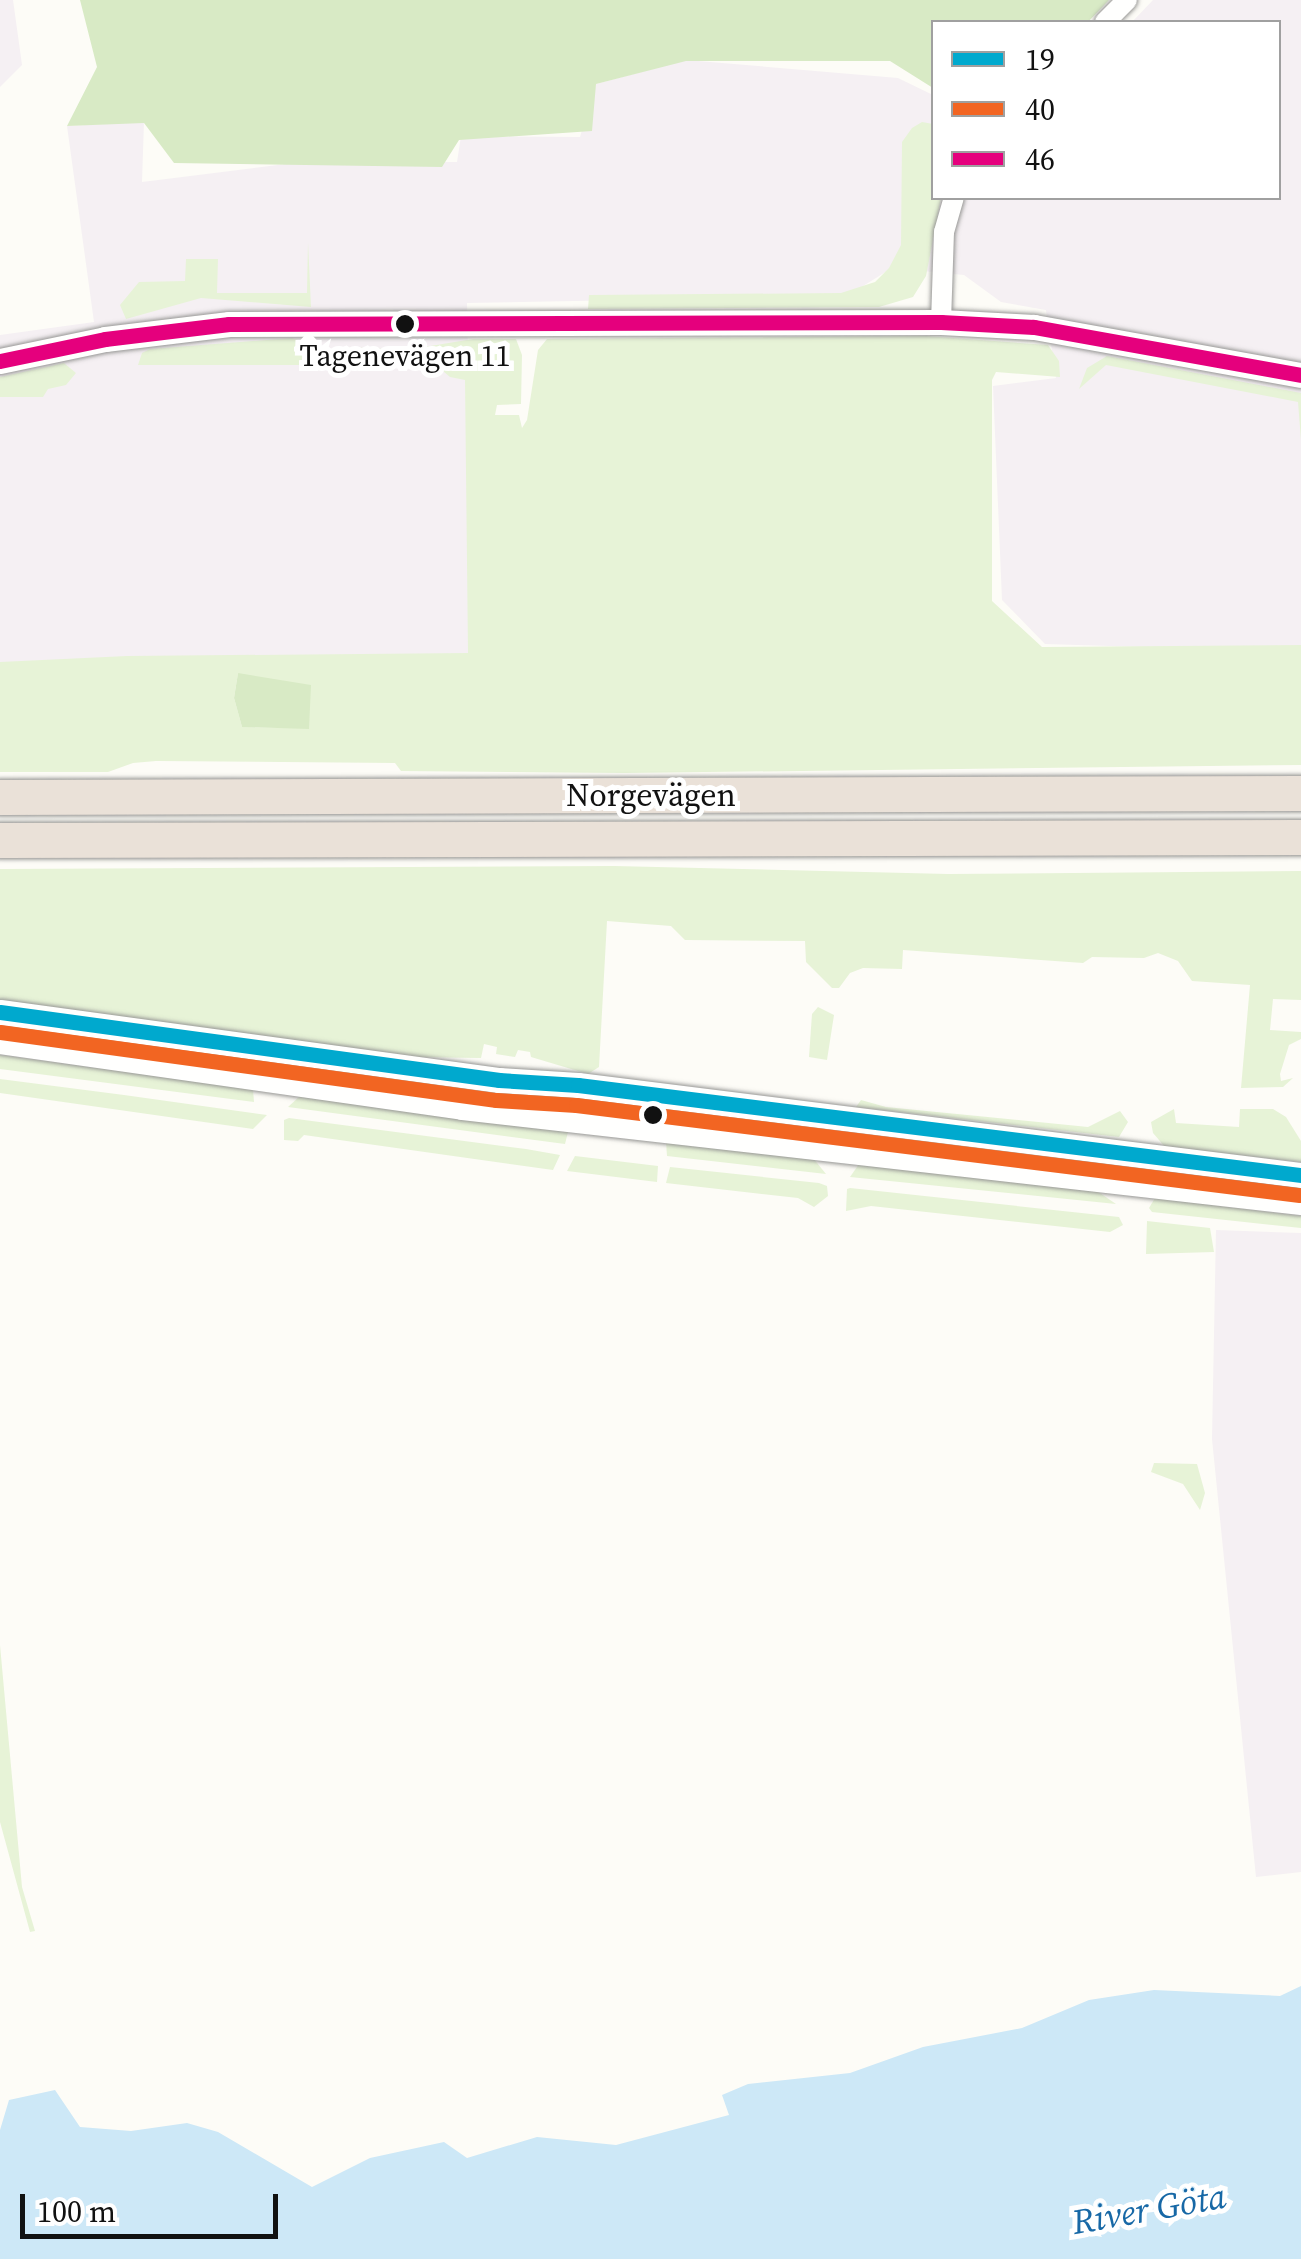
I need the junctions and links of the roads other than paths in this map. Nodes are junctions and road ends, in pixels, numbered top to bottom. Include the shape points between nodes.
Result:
1 (1127, 0) edge
2 (1107, 20) edge
3 (953, 200) edge
4 (940, 322) junction
5 (0, 361) edge
6 (1301, 375) edge
7 (1301, 794) edge
8 (0, 797) edge
9 (1301, 837) edge
10 (0, 840) edge
11 (0, 1012) edge
12 (0, 1041) edge
13 (1301, 1176) edge
14 (1301, 1202) edge

1 - 2 street
3 - 4 street via 944,232
4 - 5 street via 229,324 104,339
4 - 6 street via 1034,328
7 - 8 highway, Norgevägen
9 - 10 highway, Norgevägen
11 - 13 street via 499,1080
12 - 14 street via 462,1107

